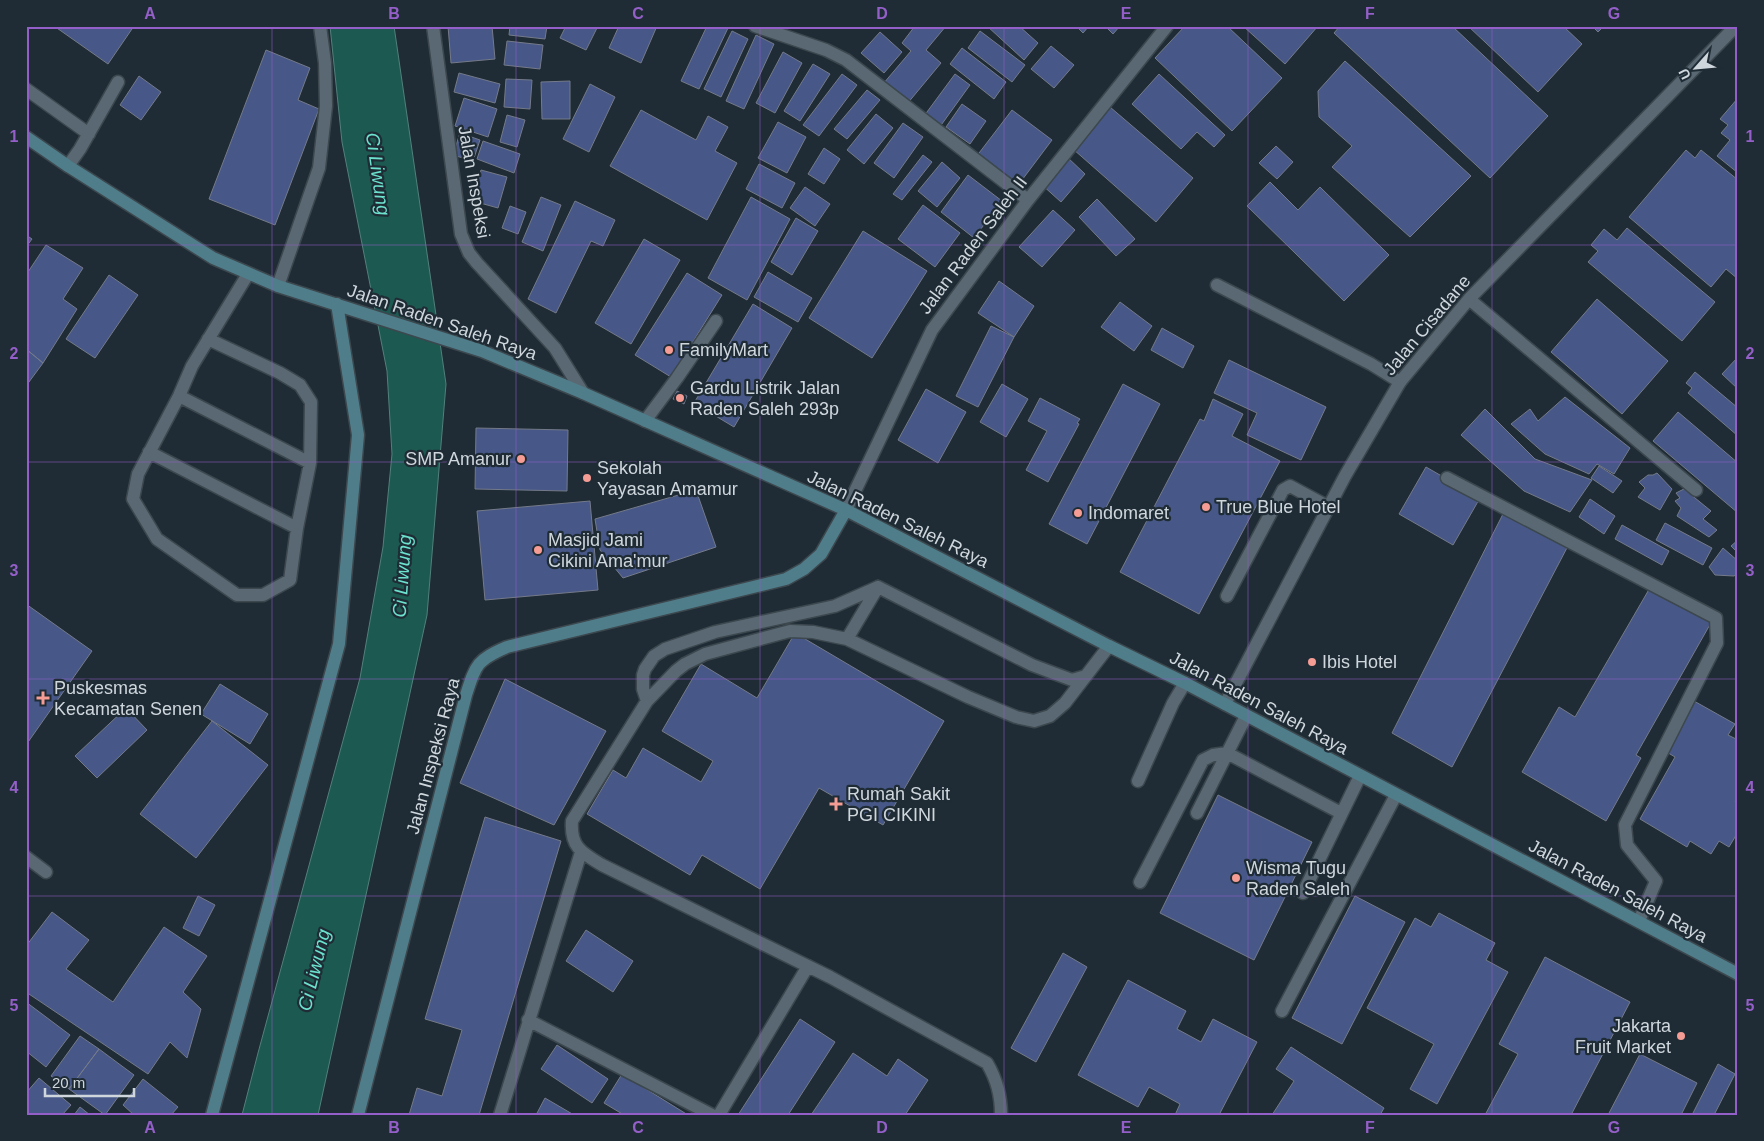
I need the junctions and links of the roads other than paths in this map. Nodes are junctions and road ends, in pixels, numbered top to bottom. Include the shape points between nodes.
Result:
1 (320, 26) edge
2 (433, 26) edge
3 (755, 26) edge
4 (1736, 26) edge
5 (1161, 28) edge
6 (118, 82) dead end
7 (26, 89) edge
8 (89, 134) junction
9 (26, 137) edge
10 (68, 166) junction
11 (1028, 200) junction
12 (248, 274) junction
13 (1217, 285) dead end
14 (278, 286) junction
15 (1469, 299) junction
16 (338, 304) junction
17 (716, 321) dead end
18 (208, 339) junction
19 (1400, 382) junction
20 (583, 393) junction
21 (179, 396) junction
22 (645, 421) junction
23 (149, 452) junction
24 (310, 463) junction
25 (1447, 478) dead end
26 (1696, 490) dead end
27 (1329, 508) junction
28 (846, 510) junction
29 (297, 528) junction
30 (878, 587) junction
31 (1227, 596) dead end
32 (847, 639) junction
33 (1109, 646) junction
34 (1086, 676) junction
35 (1185, 683) junction
36 (647, 701) junction
37 (1225, 704) junction
38 (1246, 716) junction
39 (1227, 753) junction
40 (1360, 776) junction
41 (1138, 781) dead end
42 (1396, 795) junction
43 (1197, 813) dead end
44 (1341, 813) junction
45 (581, 852) junction
46 (26, 857) edge
47 (46, 872) dead end
48 (1140, 882) dead end
49 (1303, 893) dead end
50 (1639, 921) junction
51 (808, 966) junction
52 (1738, 974) edge
53 (1282, 1011) dead end
54 (528, 1020) junction
55 (212, 1115) edge
56 (358, 1115) edge
57 (500, 1115) edge
58 (712, 1115) edge
59 (719, 1115) edge
60 (1001, 1115) edge

1 - 14 street via 326,106 319,168
2 - 20 street, Jalan Inspeksi via 462,234 469,253 555,348
3 - 11 street via 846,60
4 - 15 street, Jalan Cisadane
5 - 11 street, Jalan Raden Saleh II
6 - 8 street
7 - 8 street
8 - 10 street
9 - 10 main road, Jalan Raden Saleh Raya
10 - 12 main road, Jalan Raden Saleh Raya via 214,258
11 - 28 street, Jalan Raden Saleh II via 932,330
12 - 14 main road, Jalan Raden Saleh Raya
12 - 18 street
13 - 19 street
14 - 16 main road, Jalan Raden Saleh Raya
15 - 19 street, Jalan Cisadane
15 - 26 street
16 - 20 main road, Jalan Raden Saleh Raya via 482,351
16 - 55 main road via 358,435 339,644
17 - 22 street
18 - 21 street
18 - 24 street via 300,385 311,402
19 - 27 street, Jalan Cisadane
20 - 22 main road, Jalan Raden Saleh Raya
21 - 23 street
21 - 24 street
22 - 28 main road, Jalan Raden Saleh Raya
23 - 29 street
23 - 29 street via 138,474 133,498 156,539 237,595 263,595 290,580
24 - 29 street
25 - 50 street via 1716,618 1717,643 1625,825 1627,846 1656,881
27 - 31 street via 1290,486 1282,490
27 - 37 street, Jalan Cisadane
28 - 33 main road, Jalan Raden Saleh Raya
28 - 56 main road, Jalan Inspeksi Raya via 821,554 786,579 507,647 486,656 474,671 466,695
30 - 32 street
30 - 34 street via 1032,665 1072,680
30 - 36 street via 835,606 714,632 665,649 654,656 645,669 643,689
32 - 34 street via 968,697 1034,721 1050,716
32 - 36 street via 790,631 722,648 685,664
33 - 34 street
33 - 35 main road, Jalan Raden Saleh Raya
35 - 37 main road, Jalan Raden Saleh Raya
35 - 41 street
36 - 45 street via 572,821 573,840
37 - 38 main road, Jalan Raden Saleh Raya
38 - 39 street
38 - 40 main road, Jalan Raden Saleh Raya
39 - 43 street
39 - 44 street
39 - 48 street via 1203,760
40 - 42 main road, Jalan Raden Saleh Raya
40 - 44 street
42 - 50 main road, Jalan Raden Saleh Raya
42 - 53 street
44 - 49 street
45 - 51 street via 602,866
45 - 54 street
46 - 47 street
50 - 52 main road, Jalan Raden Saleh Raya
51 - 59 street
51 - 60 street via 987,1063 996,1079
54 - 57 street
54 - 58 street

